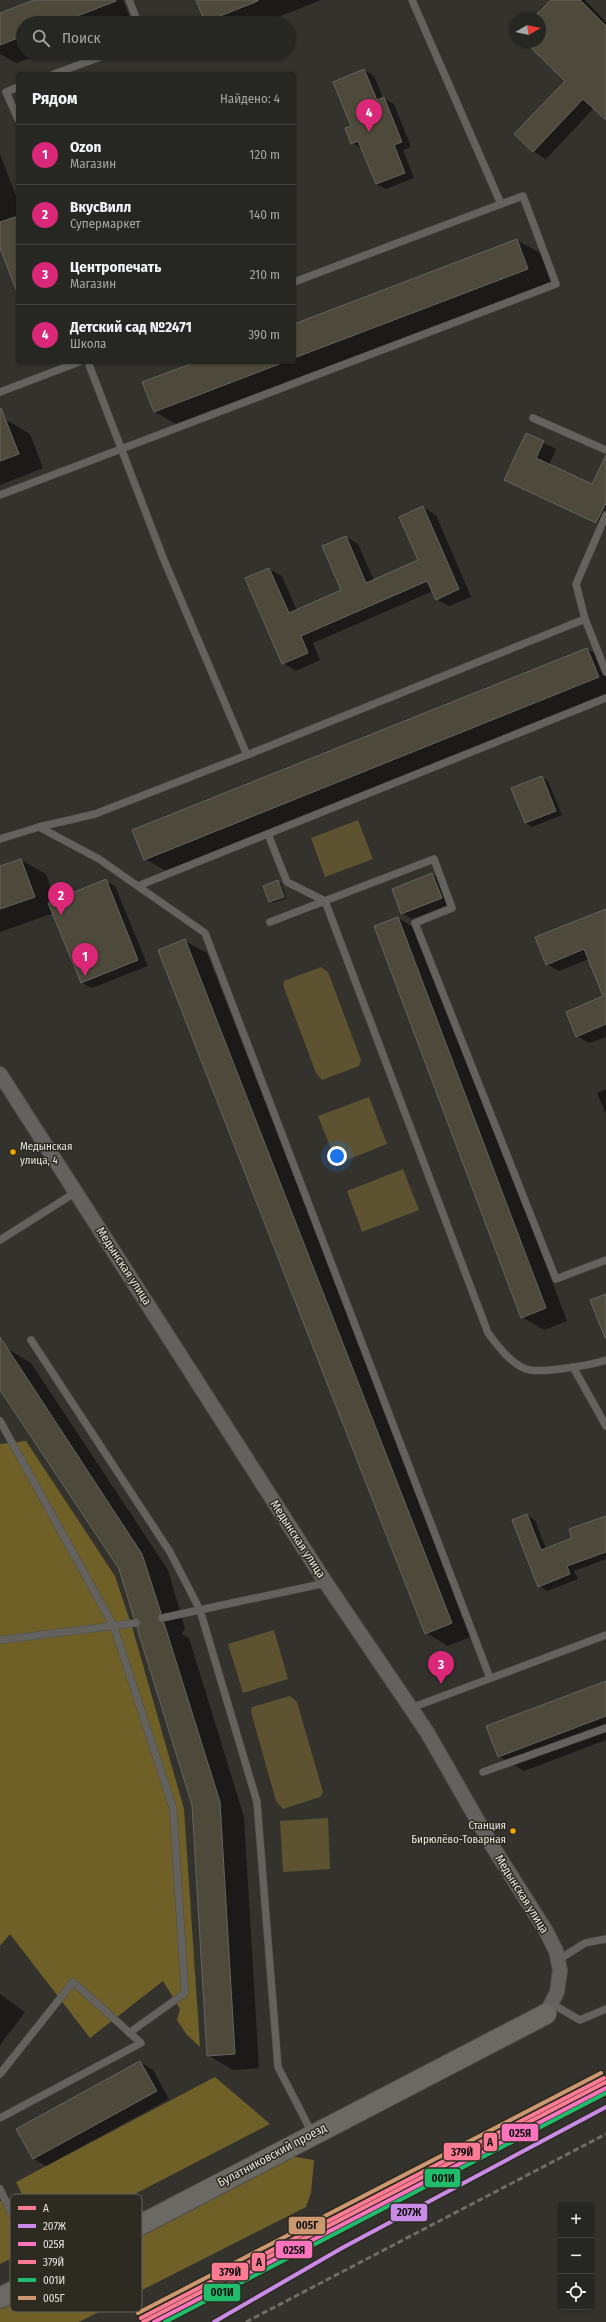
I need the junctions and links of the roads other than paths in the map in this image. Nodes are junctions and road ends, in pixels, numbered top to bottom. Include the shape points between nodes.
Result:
1 (129, 0) edge
2 (412, 0) edge
3 (135, 16) edge
4 (92, 60) edge
5 (59, 72) edge
6 (16, 88) edge
7 (16, 114) edge
8 (501, 204) junction
9 (296, 281) edge
10 (74, 364) edge
11 (89, 364) edge
12 (0, 392) edge
13 (533, 418) dead end
14 (120, 449) junction
15 (606, 450) edge
16 (0, 495) edge
17 (606, 515) edge
18 (586, 619) junction
19 (606, 672) edge
20 (606, 698) edge
21 (247, 755) junction
22 (39, 826) junction
23 (268, 834) junction
24 (0, 839) edge
25 (138, 886) junction
26 (325, 901) junction
27 (270, 922) dead end
28 (0, 1074) edge
29 (76, 1192) junction
30 (0, 1240) edge
31 (606, 1260) edge
32 (31, 1340) dead end
33 (605, 1361) edge
34 (572, 1367) junction
35 (0, 1421) edge
36 (606, 1426) edge
37 (326, 1583) junction
38 (200, 1610) junction
39 (162, 1618) dead end
40 (136, 1623) dead end
41 (114, 1628) junction
42 (606, 1635) edge
43 (0, 1640) edge
44 (490, 1678) junction
45 (411, 1708) junction
46 (606, 1728) edge
47 (483, 1772) dead end
48 (606, 1939) edge
49 (558, 1960) junction
50 (549, 2009) junction
51 (606, 2009) edge
52 (129, 2033) junction
53 (0, 2074) edge
54 (0, 2118) edge
55 (312, 2134) junction
56 (0, 2189) edge
57 (10, 2210) edge
58 (142, 2223) edge
59 (10, 2293) edge
60 (0, 2298) edge

1 - 3 lane
2 - 8 lane
4 - 5 lane
6 - 7 lane via 6,92
8 - 9 lane
8 - 14 lane via 523,196 556,284
10 - 12 lane
11 - 14 lane
13 - 15 lane
14 - 16 lane
14 - 21 lane
17 - 18 lane via 576,584
18 - 19 lane
18 - 21 lane
20 - 23 lane
21 - 22 lane via 95,814
22 - 24 lane
22 - 25 lane via 99,859
23 - 25 lane
23 - 26 lane via 287,882
25 - 44 lane via 205,933
26 - 27 lane
26 - 31 lane via 434,859 452,908 415,923 556,1279
26 - 34 lane via 488,1333 506,1356 527,1370
28 - 29 street, Медынская улица
29 - 30 lane
29 - 37 street, Медынская улица
32 - 38 lane via 170,1552
33 - 34 lane
34 - 36 lane
35 - 41 lane
37 - 38 lane
37 - 45 street, Медынская улица
38 - 39 lane
38 - 55 lane via 257,1802 278,2067
40 - 41 lane
41 - 43 lane
41 - 52 lane via 172,1808 185,1993
42 - 44 lane
44 - 45 lane
45 - 49 street, Медынская улица via 546,1931
46 - 47 lane
48 - 49 lane via 585,1943
49 - 50 street, Медынская улица via 560,1970 557,1992
50 - 51 lane via 580,2020
50 - 55 street, Булатниковский проезд
52 - 53 lane via 73,1982
52 - 54 lane via 141,2043
55 - 58 street, Булатниковский проезд
56 - 57 lane
59 - 60 street, Булатниковский проезд

